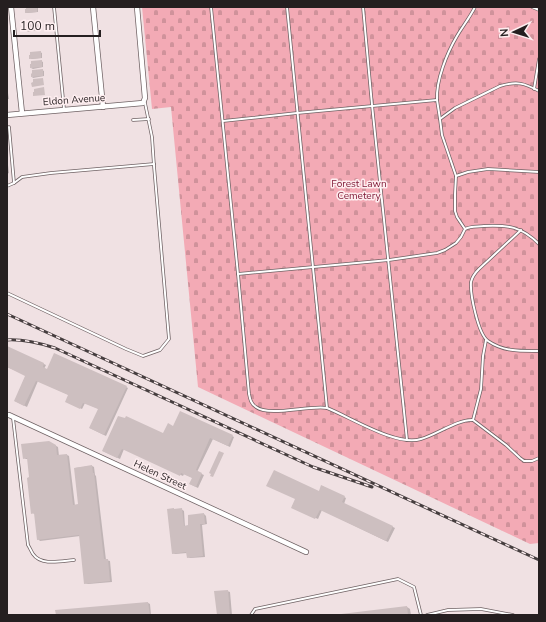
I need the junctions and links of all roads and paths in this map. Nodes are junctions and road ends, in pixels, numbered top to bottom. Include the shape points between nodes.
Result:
1 (11, 7) edge
2 (54, 7) edge
3 (93, 7) edge
4 (137, 7) edge
5 (211, 7) edge
6 (287, 7) edge
7 (364, 7) edge
8 (475, 7) edge
9 (532, 7) edge
10 (539, 10) edge
11 (539, 59) edge
12 (534, 88) junction
13 (539, 91) edge
14 (437, 100) junction
15 (143, 102) junction
16 (372, 105) junction
17 (103, 107) junction
18 (64, 110) junction
19 (297, 112) junction
20 (22, 113) junction
21 (7, 115) edge
22 (149, 119) junction
23 (440, 119) junction
24 (133, 120) dead end
25 (223, 121) junction
26 (9, 127) dead end
27 (154, 164) junction
28 (539, 172) edge
29 (456, 176) junction
30 (14, 183) junction
31 (7, 186) edge
32 (465, 229) junction
33 (521, 230) junction
34 (539, 244) edge
35 (389, 260) junction
36 (314, 267) junction
37 (238, 274) junction
38 (7, 293) edge
39 (486, 340) junction
40 (539, 351) edge
41 (327, 408) junction
42 (7, 415) edge
43 (13, 417) junction
44 (473, 420) junction
45 (407, 440) junction
46 (539, 458) edge
47 (306, 552) dead end
48 (74, 560) dead end
49 (252, 615) edge
50 (421, 615) edge
51 (427, 615) edge
52 (513, 615) edge

1 - 20 street
2 - 18 lane
3 - 17 street
4 - 15 street via 145,98
5 - 25 lane
6 - 19 lane
7 - 16 lane
8 - 14 lane via 451,46 444,64
9 - 10 lane
11 - 12 lane
12 - 13 lane
12 - 23 lane via 517,83 500,86 455,108
14 - 16 lane
14 - 23 lane
15 - 17 street, Eldon Avenue
15 - 22 lane
16 - 19 lane
16 - 35 lane
17 - 18 street, Eldon Avenue
18 - 20 street, Eldon Avenue
19 - 25 lane
19 - 36 lane
20 - 21 street, Eldon Avenue
22 - 24 lane
22 - 27 lane
23 - 29 lane via 442,135
25 - 37 lane
26 - 30 lane
27 - 30 lane via 51,173 22,177
27 - 38 lane via 169,339 160,350 143,356
28 - 29 lane via 498,168
29 - 32 lane via 455,211
30 - 31 lane
32 - 33 lane via 494,226
32 - 35 lane via 456,243 445,250
33 - 34 lane
33 - 39 lane via 479,268 472,280 471,293 480,330
35 - 36 lane
35 - 45 lane
36 - 37 lane
36 - 41 lane
37 - 41 lane via 251,402 260,410 266,411
39 - 40 lane via 510,350
39 - 44 lane via 481,389
41 - 45 lane via 387,436
42 - 43 street, Helen Street
43 - 47 street, Helen Street
43 - 48 lane via 28,545 33,555 40,560
44 - 45 lane via 460,422 422,439
44 - 46 lane via 524,461
49 - 50 lane via 256,609 398,579 414,587
51 - 52 lane via 448,610 481,609

